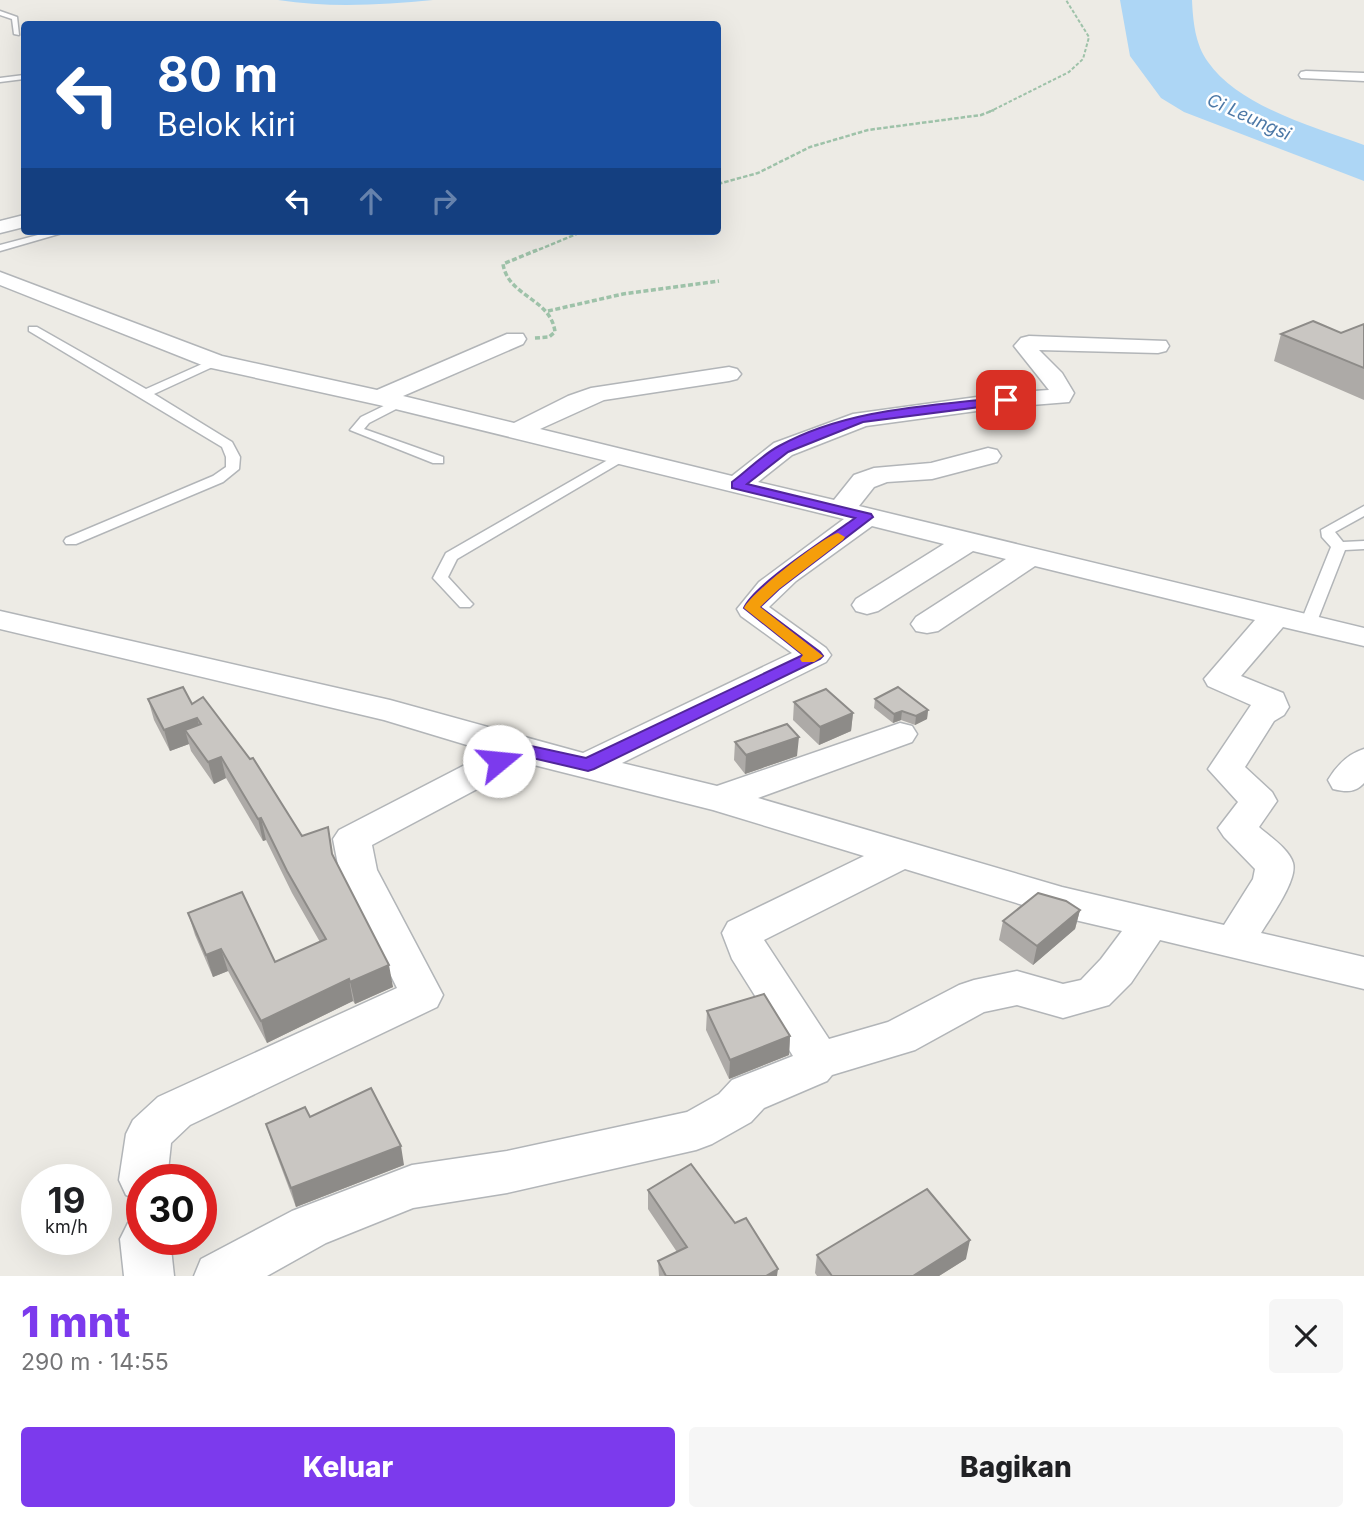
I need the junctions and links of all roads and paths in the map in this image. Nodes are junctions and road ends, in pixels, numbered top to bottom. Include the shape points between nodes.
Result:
1 (1066, 0) edge
2 (0, 13) edge
3 (17, 34) dead end
4 (1306, 75) dead end
5 (1364, 77) edge
6 (21, 78) edge
7 (0, 80) edge
8 (721, 183) edge
9 (21, 221) edge
10 (0, 227) edge
11 (49, 235) edge
12 (574, 235) edge
13 (0, 248) edge
14 (0, 278) edge
15 (719, 281) dead end
16 (548, 311) junction
17 (33, 329) dead end
18 (514, 339) joint
19 (1158, 346) dead end
20 (215, 362) junction
21 (729, 374) dead end
22 (145, 394) junction
23 (387, 401) junction
24 (516, 432) junction
25 (988, 456) dead end
26 (621, 457) junction
27 (438, 460) dead end
28 (737, 485) junction
29 (1364, 510) edge
30 (853, 514) junction
31 (71, 541) dead end
32 (968, 541) junction
33 (1364, 545) edge
34 (1339, 546) junction
35 (1030, 556) junction
36 (465, 604) dead end
37 (867, 605) dead end
38 (1292, 619) junction
39 (0, 620) edge
40 (927, 624) dead end
41 (1364, 637) edge
42 (900, 734) dead end
43 (522, 750) junction
44 (588, 765) junction
45 (718, 799) junction
46 (902, 854) junction
47 (1150, 923) junction
48 (1234, 943) junction
49 (1364, 973) edge
50 (817, 1060) junction
51 (145, 1164) edge
52 (145, 1255) edge
53 (149, 1276) edge
54 (219, 1276) edge

1 - 8 path via 1089,37 1083,59 1049,85 991,112 868,130 810,147 758,173
2 - 3 lane via 15,18
4 - 5 street
6 - 7 lane
9 - 10 street
11 - 13 lane
12 - 16 path via 503,264 502,271 511,284
14 - 20 street
15 - 16 path via 623,294
16 - 18 path via 555,326 549,337
17 - 22 lane
18 - 23 street
19 - 28 street via 1029,343 1025,346 1032,359 1055,377 1060,397 862,419 783,449
20 - 22 lane
20 - 23 street
21 - 24 street via 600,393
22 - 31 lane via 227,446 233,457 232,469 218,480
23 - 24 street
23 - 27 lane via 356,430
24 - 26 street
25 - 30 street via 932,471 883,474 864,481
26 - 28 street
26 - 36 lane via 451,556 440,578
28 - 30 street
29 - 34 lane via 1328,530
30 - 32 street
30 - 44 street via 752,608 815,656
32 - 35 street
32 - 37 street
33 - 34 lane
34 - 38 lane
35 - 38 street
35 - 40 street
38 - 41 street
38 - 48 street via 1220,679 1271,701 1272,707 1262,713 1226,769 1259,801 1237,828 1275,864 1272,881
39 - 43 street via 390,710
42 - 45 street
43 - 44 street
43 - 51 street via 352,839 358,870 422,995 174,1111 149,1134
44 - 45 street
45 - 46 street
46 - 47 street
46 - 50 street via 742,933 746,948
47 - 48 street
47 - 50 street via 1094,993 1063,1001 1017,988 974,997 900,1037
48 - 49 street
50 - 54 street via 811,1068 748,1094 735,1108 696,1129 520,1170 412,1187 309,1227
52 - 53 street

